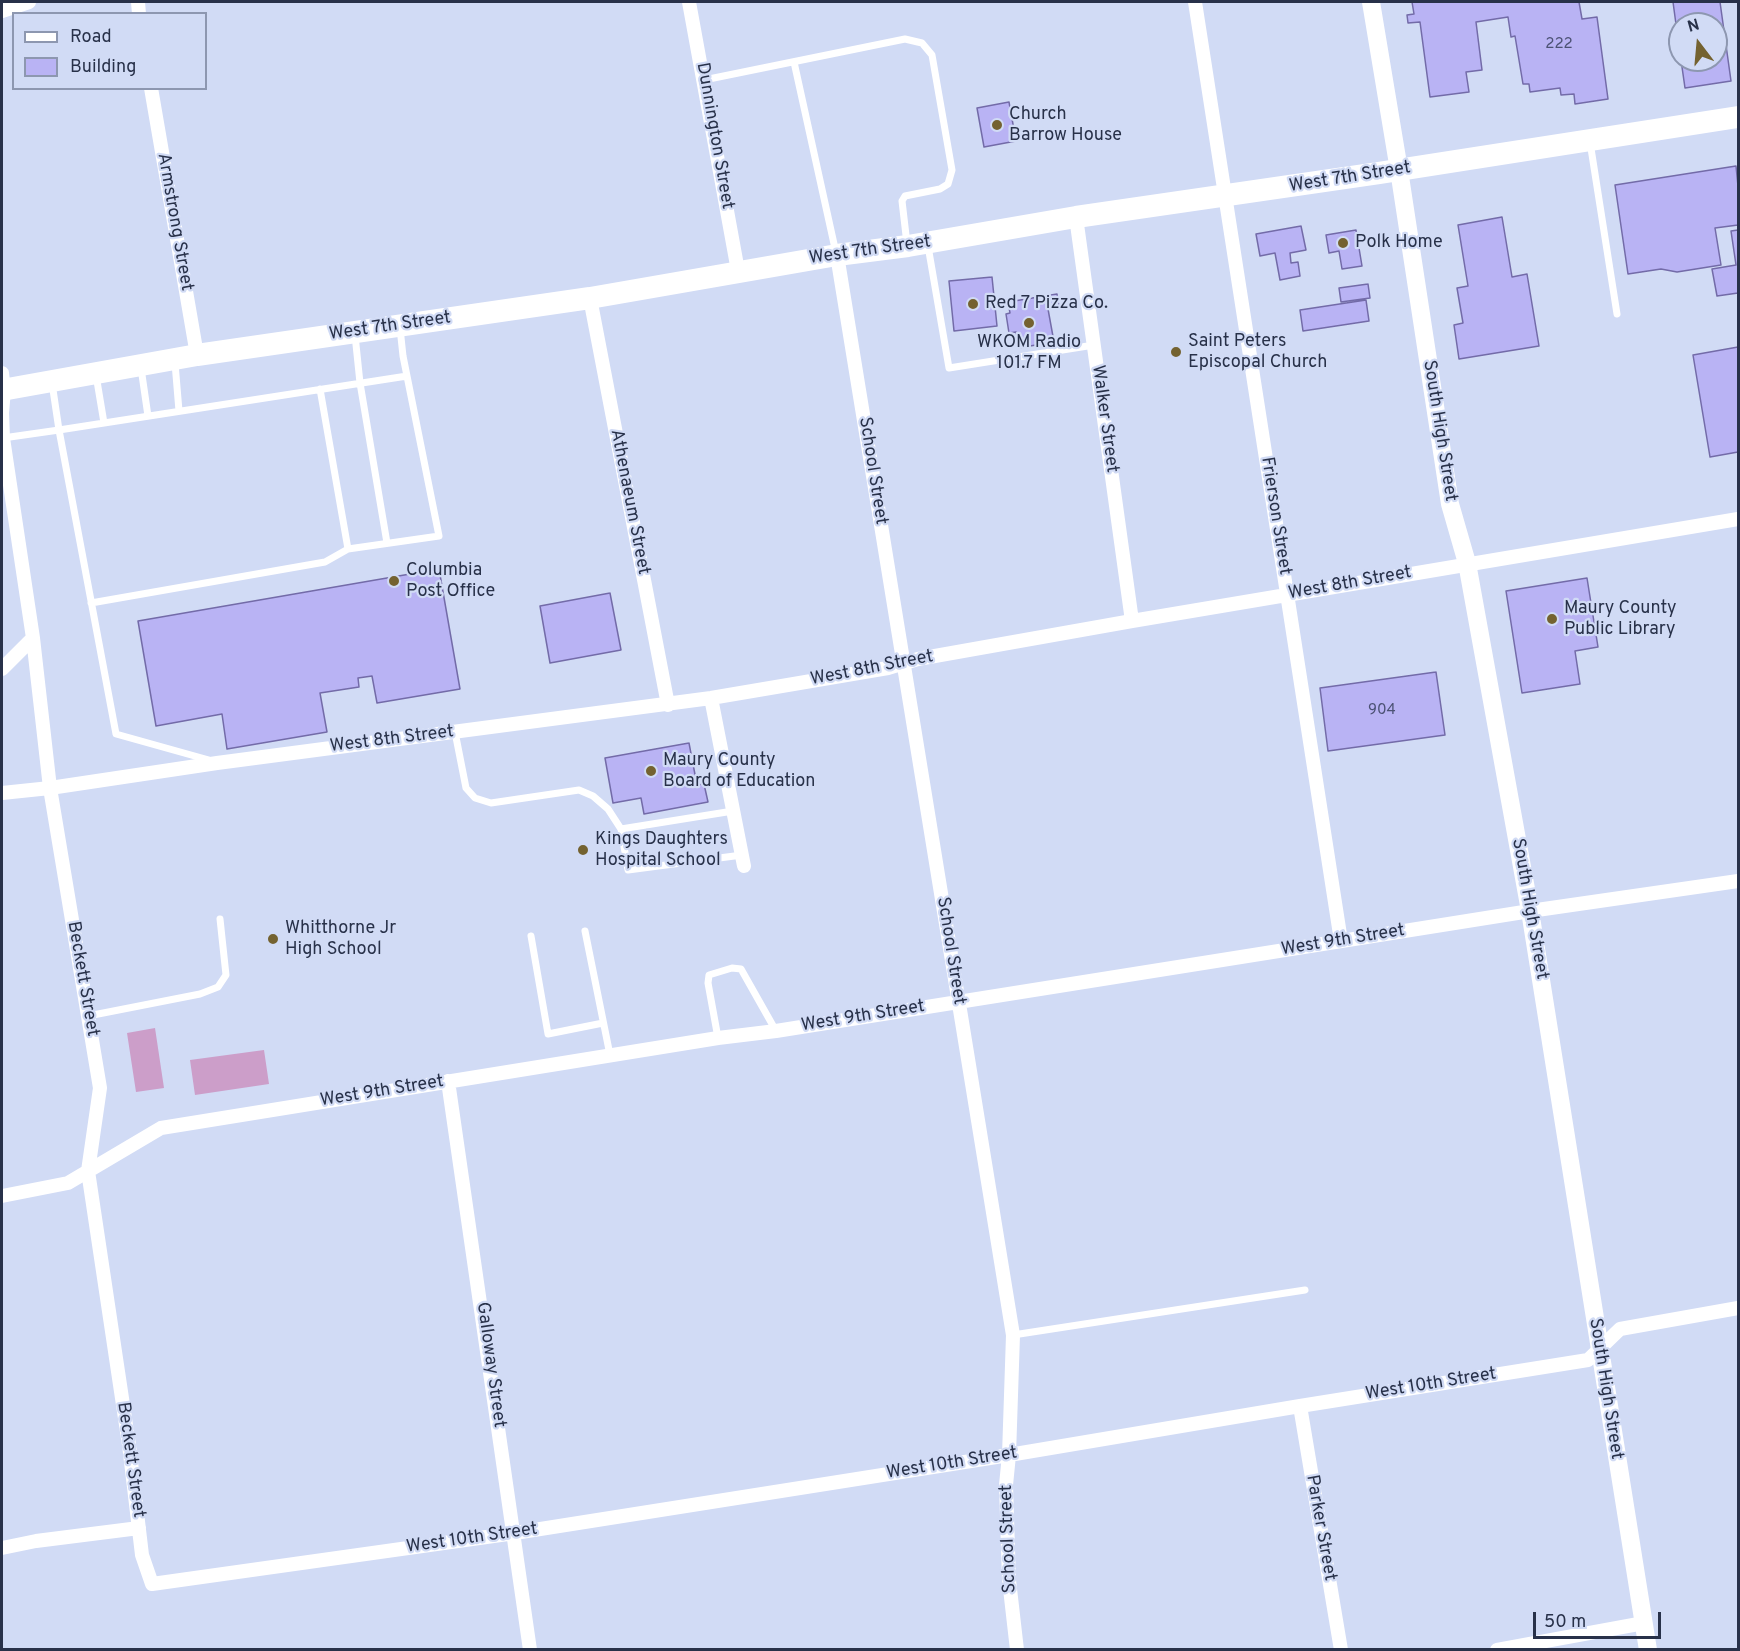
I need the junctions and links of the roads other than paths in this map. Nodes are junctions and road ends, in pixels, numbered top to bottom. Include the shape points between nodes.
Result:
1 (29, 2) edge
2 (689, 2) edge
3 (1195, 2) edge
4 (1371, 2) edge
5 (2, 10) edge
6 (794, 62) junction
7 (704, 80) junction
8 (151, 90) edge
9 (1738, 117) edge
10 (1590, 140) junction
11 (1399, 170) junction
12 (1224, 197) junction
13 (1076, 218) junction
14 (917, 244) junction
15 (837, 255) junction
16 (738, 271) junction
17 (590, 298) junction
18 (1617, 314) dead end
19 (400, 326) junction
20 (354, 332) junction
21 (1094, 345) junction
22 (197, 355) junction
23 (175, 359) junction
24 (141, 365) junction
25 (96, 373) junction
26 (407, 376) junction
27 (52, 381) junction
28 (360, 383) junction
29 (2, 384) edge
30 (320, 389) junction
31 (179, 411) junction
32 (148, 416) junction
33 (104, 423) junction
34 (59, 430) junction
35 (3, 438) junction
36 (1738, 519) edge
37 (387, 543) junction
38 (348, 549) junction
39 (1467, 563) junction
40 (1288, 595) junction
41 (91, 603) junction
42 (1132, 621) junction
43 (33, 638) junction
44 (903, 663) junction
45 (2, 669) edge
46 (711, 698) junction
47 (668, 705) junction
48 (455, 732) junction
49 (217, 763) junction
50 (50, 788) junction
51 (2, 793) edge
52 (733, 811) junction
53 (621, 829) junction
54 (743, 860) joint
55 (1738, 881) edge
56 (1530, 911) junction
57 (220, 919) dead end
58 (585, 931) dead end
59 (531, 936) dead end
60 (1341, 941) junction
61 (958, 1002) junction
62 (88, 1016) junction
63 (603, 1023) junction
64 (776, 1031) junction
65 (718, 1038) junction
66 (610, 1055) junction
67 (448, 1081) junction
68 (88, 1171) junction
69 (2, 1196) edge
70 (1305, 1290) dead end
71 (1738, 1308) edge
72 (1013, 1335) junction
73 (1599, 1350) junction
74 (1300, 1406) junction
75 (1009, 1455) junction
76 (139, 1528) junction
77 (515, 1533) junction
78 (2, 1548) edge
79 (152, 1584) joint
80 (1644, 1623) junction
81 (530, 1650) edge
82 (1017, 1650) edge
83 (1341, 1650) edge
84 (1497, 1650) edge
85 (1648, 1650) edge

1 - 5 street
2 - 7 street, Dunnington Street
3 - 12 street, Frierson Street
4 - 11 street, South High Street
6 - 7 lane
6 - 14 lane via 905,39 922,42 933,55 952,170 948,184 940,189 905,196 902,201
6 - 15 lane
7 - 16 street, Dunnington Street
8 - 22 street, Armstrong Street
9 - 10 main road, West 7th Street
10 - 11 main road, West 7th Street
10 - 18 lane
11 - 12 main road, West 7th Street
11 - 39 street, South High Street via 1450,504
12 - 13 main road, West 7th Street
12 - 40 street, Frierson Street
13 - 14 main road, West 7th Street
13 - 21 street, Walker Street
14 - 15 main road, West 7th Street
14 - 21 lane via 949,368
15 - 16 main road, West 7th Street
15 - 44 street, School Street
16 - 17 main road, West 7th Street
17 - 19 main road, West 7th Street
17 - 47 street, Athenaeum Street
19 - 20 main road, West 7th Street
19 - 26 lane
20 - 22 main road, West 7th Street
20 - 28 lane
21 - 42 street, Walker Street
22 - 23 main road, West 7th Street
23 - 24 main road, West 7th Street
23 - 31 lane
24 - 25 main road, West 7th Street
24 - 32 lane
25 - 27 main road, West 7th Street
25 - 33 lane
26 - 28 lane
26 - 37 lane via 439,536
27 - 29 main road, West 7th Street
27 - 34 lane
28 - 30 lane
28 - 37 lane
29 - 35 street, Beckett Street
30 - 31 lane
30 - 38 lane
31 - 32 lane
32 - 33 lane
33 - 34 lane
34 - 35 lane
34 - 41 lane
35 - 43 street, Beckett Street
36 - 39 street, West 8th Street
37 - 38 lane
38 - 41 lane via 325,562
39 - 40 street, West 8th Street
39 - 56 street, South High Street
40 - 42 street, West 8th Street
40 - 60 street, Frierson Street
41 - 49 lane via 116,734
42 - 44 street, West 8th Street
43 - 45 street
43 - 50 street, Beckett Street
44 - 46 street, West 8th Street
44 - 61 street, School Street
46 - 47 street, West 8th Street
46 - 52 street
47 - 48 street, West 8th Street
48 - 49 street, West 8th Street
48 - 53 lane via 466,788 476,798 491,803 579,790 608,808
49 - 50 street, West 8th Street
50 - 51 street, West 8th Street
50 - 62 street, Beckett Street
52 - 53 lane
52 - 54 street
53 - 54 lane via 628,870
55 - 56 street, West 9th Street
56 - 60 street, West 9th Street
56 - 73 street, South High Street
57 - 62 lane via 226,975 218,987
58 - 63 lane
59 - 63 lane via 548,1034
60 - 61 street, West 9th Street
61 - 64 street, West 9th Street
61 - 72 street, School Street
62 - 68 street, Beckett Street via 100,1088
63 - 66 lane
64 - 65 street, West 9th Street
64 - 65 lane via 741,969 732,968 709,975
65 - 66 street, West 9th Street
66 - 67 street, West 9th Street
67 - 68 street, West 9th Street via 161,1128
67 - 77 street, Galloway Street
68 - 69 street, West 9th Street via 68,1183
68 - 76 street, Beckett Street
70 - 72 lane
71 - 73 street, West 10th Street via 1620,1329
72 - 75 street, School Street
73 - 74 street, West 10th Street via 1588,1360
73 - 80 street, South High Street
74 - 75 street, West 10th Street
74 - 83 street, Parker Street
75 - 77 street, West 10th Street
75 - 82 street, School Street via 1009,1580
76 - 78 street
76 - 79 street, Beckett Street via 142,1555
77 - 79 street, West 10th Street
77 - 81 street, Galloway Street
80 - 84 street
80 - 85 street, South High Street

